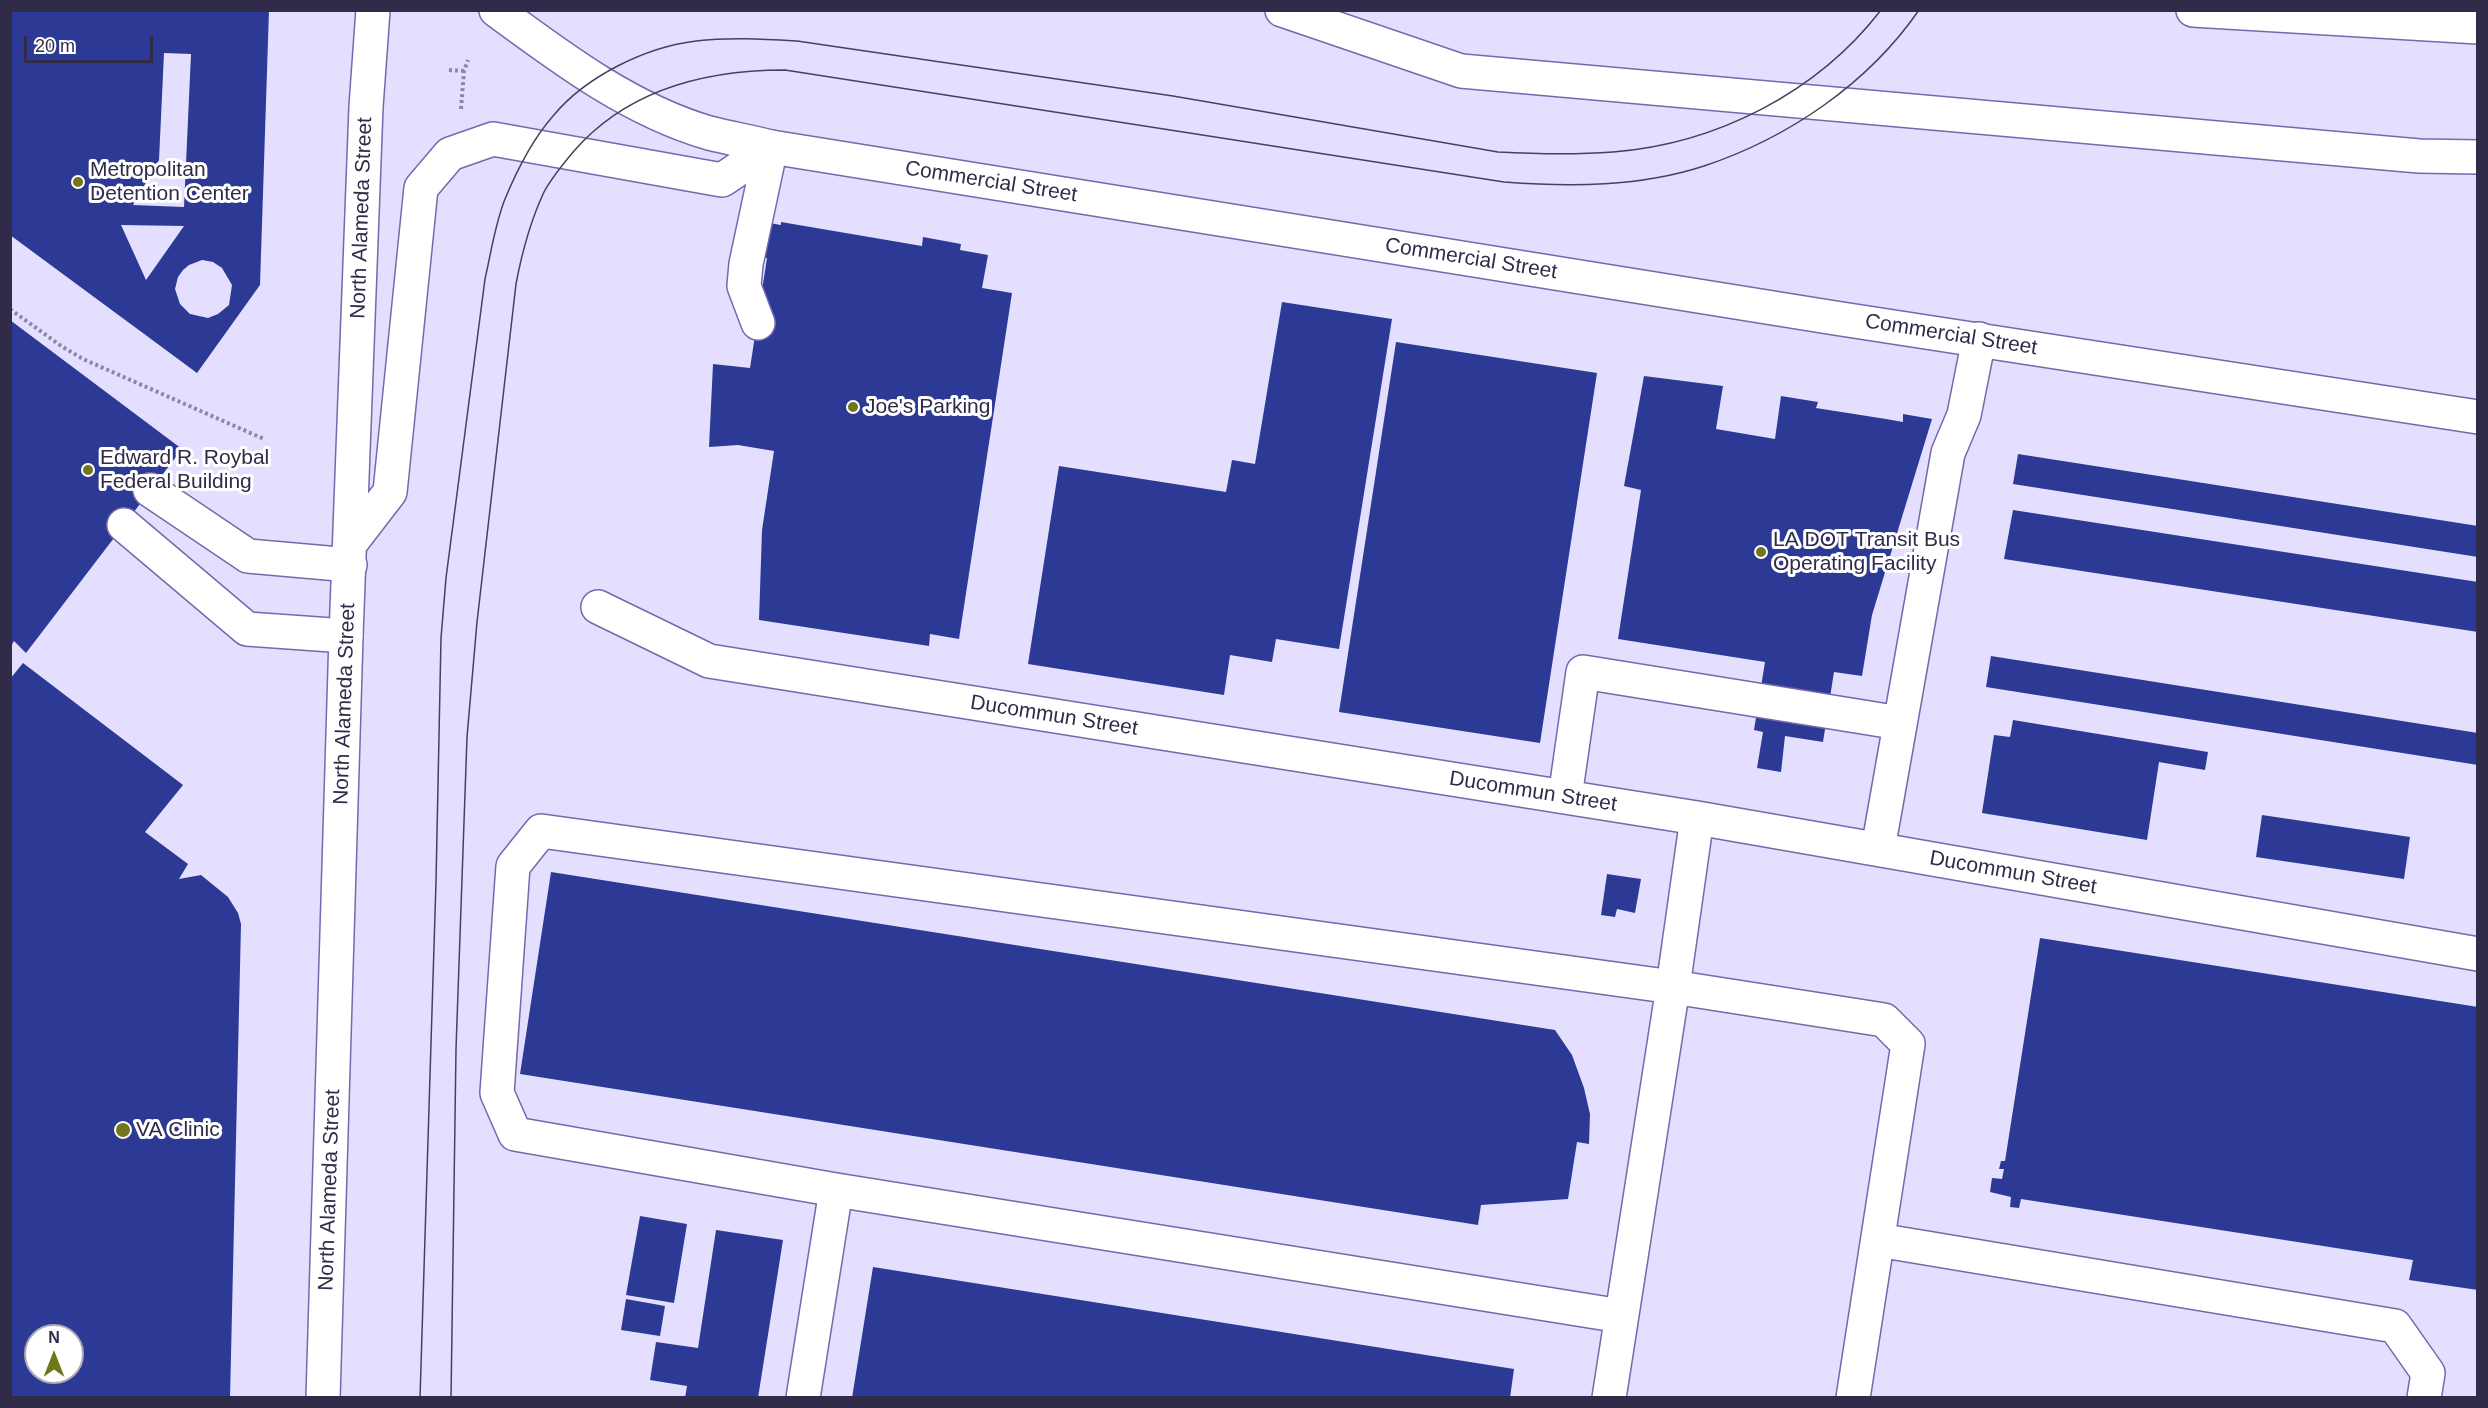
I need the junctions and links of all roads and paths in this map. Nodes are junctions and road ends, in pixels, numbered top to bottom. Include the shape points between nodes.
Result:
1 (373, 10) edge
2 (496, 10) edge
3 (1282, 10) edge
4 (2193, 10) edge
5 (2478, 27) edge
6 (468, 60) dead end
7 (449, 70) dead end
8 (464, 71) junction
9 (461, 111) dead end
10 (771, 147) junction
11 (2419, 156) junction
12 (2478, 157) edge
13 (2478, 174) edge
14 (10, 309) edge
15 (758, 323) dead end
16 (1979, 339) junction
17 (2478, 417) edge
18 (264, 439) dead end
19 (150, 490) dead end
20 (124, 525) dead end
21 (350, 554) junction
22 (598, 607) dead end
23 (346, 636) junction
24 (1900, 723) junction
25 (1565, 797) junction
26 (1697, 818) junction
27 (1878, 849) junction
28 (2478, 954) edge
29 (1673, 987) junction
30 (836, 1190) junction
31 (1878, 1240) junction
32 (1622, 1316) junction
33 (323, 1398) edge
34 (803, 1398) edge
35 (1609, 1398) edge
36 (1853, 1398) edge
37 (2424, 1398) edge

1 - 21 main road, North Alameda Street
2 - 10 main road, Commercial Street via 579,71 660,114 708,132
3 - 11 main road via 1461,71
4 - 5 main road
6 - 8 path
7 - 8 path
8 - 9 path
10 - 15 main road via 744,286
10 - 16 main road, Commercial Street
10 - 21 main road via 722,180 494,139 450,154 421,188 390,492
11 - 12 main road
11 - 13 main road
14 - 18 path via 83,358
16 - 17 main road, Commercial Street
16 - 24 main road via 1964,415 1948,453
19 - 21 main road via 248,556
20 - 23 main road via 247,628
21 - 23 main road, North Alameda Street
22 - 25 main road, Ducommun Street via 709,661
23 - 33 main road, North Alameda Street
24 - 25 main road via 1583,672
24 - 27 main road
25 - 26 main road, Ducommun Street
26 - 27 main road, Ducommun Street
26 - 29 main road
27 - 28 main road, Ducommun Street
29 - 30 main road via 541,831 513,866 497,1094 515,1134
29 - 31 main road via 1884,1020 1908,1044
29 - 32 main road
30 - 32 main road
30 - 34 main road
31 - 36 main road
31 - 37 main road via 2395,1326 2427,1374
32 - 35 main road

